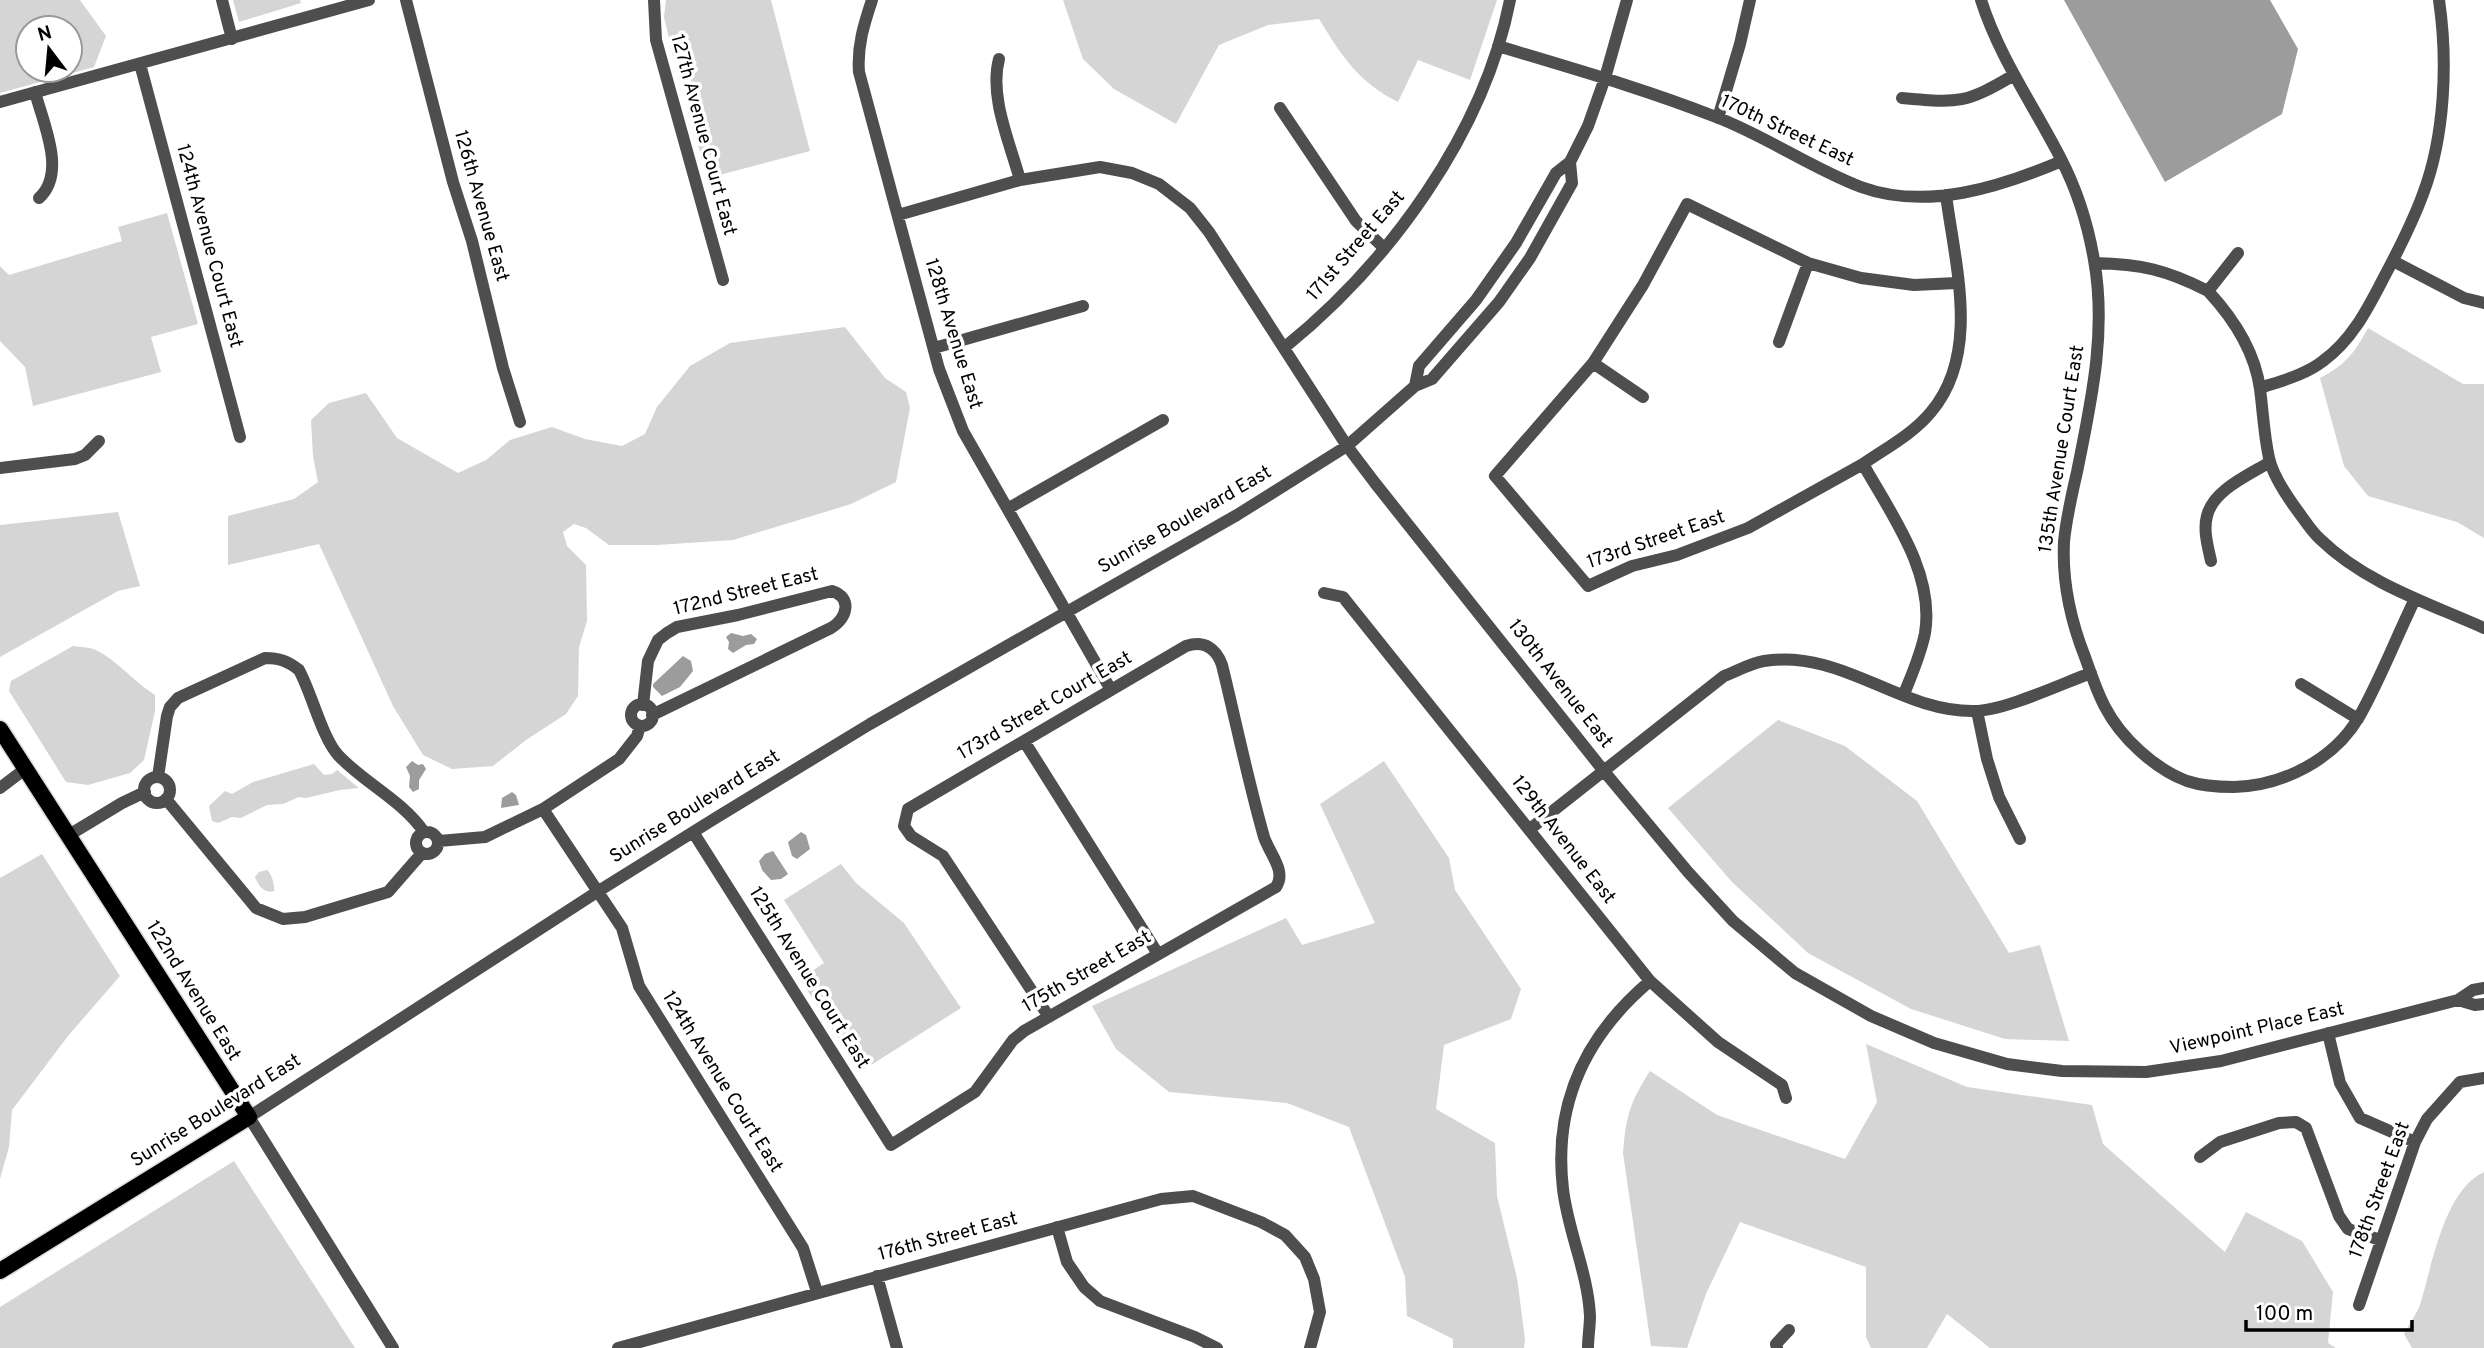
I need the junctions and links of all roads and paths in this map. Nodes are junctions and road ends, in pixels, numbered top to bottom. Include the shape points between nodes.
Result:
1 (222, 0) edge
2 (369, 0) edge
3 (406, 0) edge
4 (654, 0) edge
5 (873, 0) edge
6 (1510, 0) edge
7 (1750, 0) edge
8 (1981, 0) edge
9 (2439, 0) edge
10 (1627, 1) edge
11 (232, 39) junction
12 (1498, 46) junction
13 (999, 59) dead end
14 (140, 64) junction
15 (2014, 75) junction
16 (1605, 78) junction
17 (35, 92) junction
18 (1902, 98) dead end
19 (0, 102) edge
20 (1280, 108) dead end
21 (1718, 118) junction
22 (2062, 161) junction
23 (1570, 162) junction
24 (1020, 180) junction
25 (1946, 195) junction
26 (39, 198) dead end
27 (898, 215) junction
28 (1384, 248) junction
29 (2238, 253) dead end
30 (2393, 261) junction
31 (1808, 263) junction
32 (2095, 263) junction
33 (723, 280) dead end
34 (1957, 283) junction
35 (2208, 291) junction
36 (2484, 303) edge
37 (1083, 306) dead end
38 (1779, 342) dead end
39 (1285, 347) junction
40 (934, 348) junction
41 (1593, 363) junction
42 (1415, 386) junction
43 (2260, 388) junction
44 (1643, 397) dead end
45 (1163, 420) dead end
46 (520, 422) dead end
47 (240, 437) dead end
48 (99, 441) dead end
49 (1347, 446) junction
50 (2270, 462) junction
51 (1863, 464) junction
52 (0, 468) edge
53 (1009, 508) junction
54 (2211, 561) dead end
55 (1324, 593) dead end
56 (2415, 599) junction
57 (1067, 612) junction
58 (2484, 628) edge
59 (2091, 673) junction
60 (2301, 684) dead end
61 (1111, 690) junction
62 (1903, 694) junction
63 (648, 710) junction
64 (1977, 711) junction
65 (2358, 719) junction
66 (0, 729) edge
67 (1024, 741) junction
68 (25, 768) junction
69 (1603, 770) junction
70 (158, 777) junction
71 (0, 788) edge
72 (145, 792) junction
73 (166, 799) junction
74 (543, 809) junction
75 (1530, 829) junction
76 (424, 832) junction
77 (693, 832) junction
78 (69, 835) junction
79 (2020, 839) dead end
80 (439, 841) junction
81 (422, 853) junction
82 (1281, 875) joint
83 (597, 892) junction
84 (1158, 954) junction
85 (1650, 981) junction
86 (2484, 988) edge
87 (2458, 1000) junction
88 (2484, 1004) edge
89 (1049, 1017) junction
90 (2328, 1033) junction
91 (2062, 1072) joint
92 (2484, 1078) edge
93 (1786, 1098) dead end
94 (249, 1117) junction
95 (2415, 1142) junction
96 (891, 1145) joint
97 (2200, 1157) dead end
98 (1056, 1227) junction
99 (2380, 1240) junction
100 (0, 1271) edge
101 (877, 1276) junction
102 (817, 1292) junction
103 (2359, 1305) dead end
104 (1788, 1330) dead end
105 (393, 1348) edge
106 (618, 1348) edge
107 (897, 1348) edge
108 (1217, 1348) edge
109 (1310, 1348) edge
110 (1588, 1348) edge
111 (1777, 1348) edge

1 - 11 street
2 - 11 street
3 - 46 street, 126th Avenue East
4 - 33 street, 127th Avenue Court East via 656,40
5 - 27 street, 128th Avenue East via 861,32 859,72
6 - 12 street, 171st Street East
7 - 21 street
8 - 15 street, 135th Avenue Court East
9 - 30 street via 2444,35 2435,146 2423,193
10 - 16 street, Sunrise Boulevard East
11 - 14 street
12 - 16 street, 170th Street East
12 - 28 street, 171st Street East via 1447,158
13 - 24 street via 996,88
14 - 17 street
14 - 47 street, 124th Avenue Court East
15 - 18 street via 1965,100
15 - 22 street, 135th Avenue Court East
16 - 21 street, 170th Street East
16 - 23 street, Sunrise Boulevard East
17 - 19 street
17 - 26 street via 52,174 49,187
20 - 28 street via 1356,221
21 - 25 street, 170th Street East via 1859,186 1886,194
22 - 25 street, 170th Street East via 2020,179
22 - 32 street, 135th Avenue Court East via 2082,208
23 - 42 street, Sunrise Boulevard East via 1556,173 1476,300 1419,366
23 - 42 street, Sunrise Boulevard East via 1572,183 1530,258 1472,335 1432,379
24 - 27 street, 130th Avenue East
24 - 39 street, 130th Avenue East via 1100,167 1142,176 1174,194 1209,232
25 - 34 street
27 - 40 street, 128th Avenue East
28 - 39 street, 171st Street East via 1343,295
29 - 35 street
30 - 36 street via 2464,298
30 - 43 street via 2349,337 2322,362
31 - 34 street via 1861,278 1914,285
31 - 38 street
31 - 41 street via 1687,204
32 - 35 street via 2157,269
32 - 59 street, 135th Avenue Court East via 2099,335 2095,378 2064,540 2065,588
34 - 51 street via 1960,340 1948,388 1912,431
35 - 43 street via 2238,331
37 - 40 street
39 - 49 street, 130th Avenue East
40 - 53 street, 128th Avenue East via 963,431
41 - 44 street
41 - 51 street, 173rd Street East via 1495,476 1588,586 1632,566 1677,555 1748,528
42 - 49 street, Sunrise Boulevard East
43 - 50 street
45 - 53 street
48 - 52 street via 75,459
49 - 57 street, Sunrise Boulevard East
49 - 69 street, 130th Avenue East
50 - 54 street via 2237,481 2209,509 2206,527
50 - 56 street via 2287,496 2319,539 2354,567
51 - 62 street via 1903,534 1926,604 1925,632
53 - 57 street, 128th Avenue East
55 - 75 street, 129th Avenue East via 1343,597
56 - 58 street
56 - 65 street, 135th Avenue Court East
57 - 61 street, 128th Avenue East
57 - 77 street, Sunrise Boulevard East
59 - 64 street
59 - 65 street, 135th Avenue Court East via 2123,734 2158,765 2187,781 2217,787 2261,784 2291,776 2319,759
60 - 65 street
61 - 67 street, 173rd Street Court East
61 - 82 street, 173rd Street Court East via 1186,646 1213,648 1222,665 1265,840
62 - 64 street via 1928,705
62 - 69 street via 1835,666 1801,660 1763,661 1724,676
63 - 63 street, 172nd Street East via 648,661 658,640 677,627 832,591 844,598 846,613 831,628
63 - 74 street via 636,706 632,712 640,726 619,758
64 - 79 street via 1999,797
66 - 68 main road, 122nd Avenue East
67 - 84 street
67 - 89 street, 173rd Street Court East via 908,809 904,826 943,856
68 - 71 street
68 - 78 main road, 122nd Avenue East
69 - 75 street
69 - 91 street, 130th Avenue East via 1733,921 1795,973 1871,1016 1934,1043 2007,1064
70 - 72 street via 147,782
70 - 73 street via 170,787
70 - 76 street via 167,716 178,698 265,658 278,658 299,670 338,754
72 - 73 street via 155,802
72 - 78 street
73 - 81 street via 256,908 284,919 388,892
74 - 80 street via 485,837
74 - 83 street
75 - 85 street, 129th Avenue East
76 - 80 street via 434,833
76 - 81 street via 416,840
77 - 83 street, Sunrise Boulevard East
77 - 96 street, 125th Avenue Court East
78 - 94 main road, 122nd Avenue East
80 - 81 street via 432,853
82 - 84 street, 175th Street East via 1276,887
83 - 94 street, Sunrise Boulevard East
83 - 102 street, 124th Avenue Court East via 622,928 639,986 803,1248
84 - 89 street, 175th Street East
85 - 93 street, 129th Avenue East via 1718,1042 1782,1085
85 - 110 street via 1626,1001 1581,1065 1561,1135 1563,1191 1590,1315
86 - 87 street, Viewpoint Place East
87 - 88 street, Viewpoint Place East
87 - 90 street, Viewpoint Place East
89 - 96 street, 175th Street East via 1013,1040 975,1092
90 - 91 street, Viewpoint Place East via 2182,1068
90 - 95 street via 2340,1083 2360,1118
92 - 95 street, 178th Street East via 2460,1082 2427,1119
94 - 100 main road, Sunrise Boulevard East
94 - 105 street, 122nd Avenue East
95 - 99 street, 178th Street East
97 - 99 street via 2220,1142 2296,1122 2306,1128 2347,1228
98 - 101 street, 176th Street East
98 - 108 street via 1067,1262 1100,1301
98 - 109 street, 176th Street East via 1161,1199 1193,1196 1261,1222 1285,1235 1305,1258 1314,1279 1320,1312
99 - 103 street, 178th Street East
101 - 102 street, 176th Street East
101 - 107 street
102 - 106 street, 176th Street East
104 - 111 street

